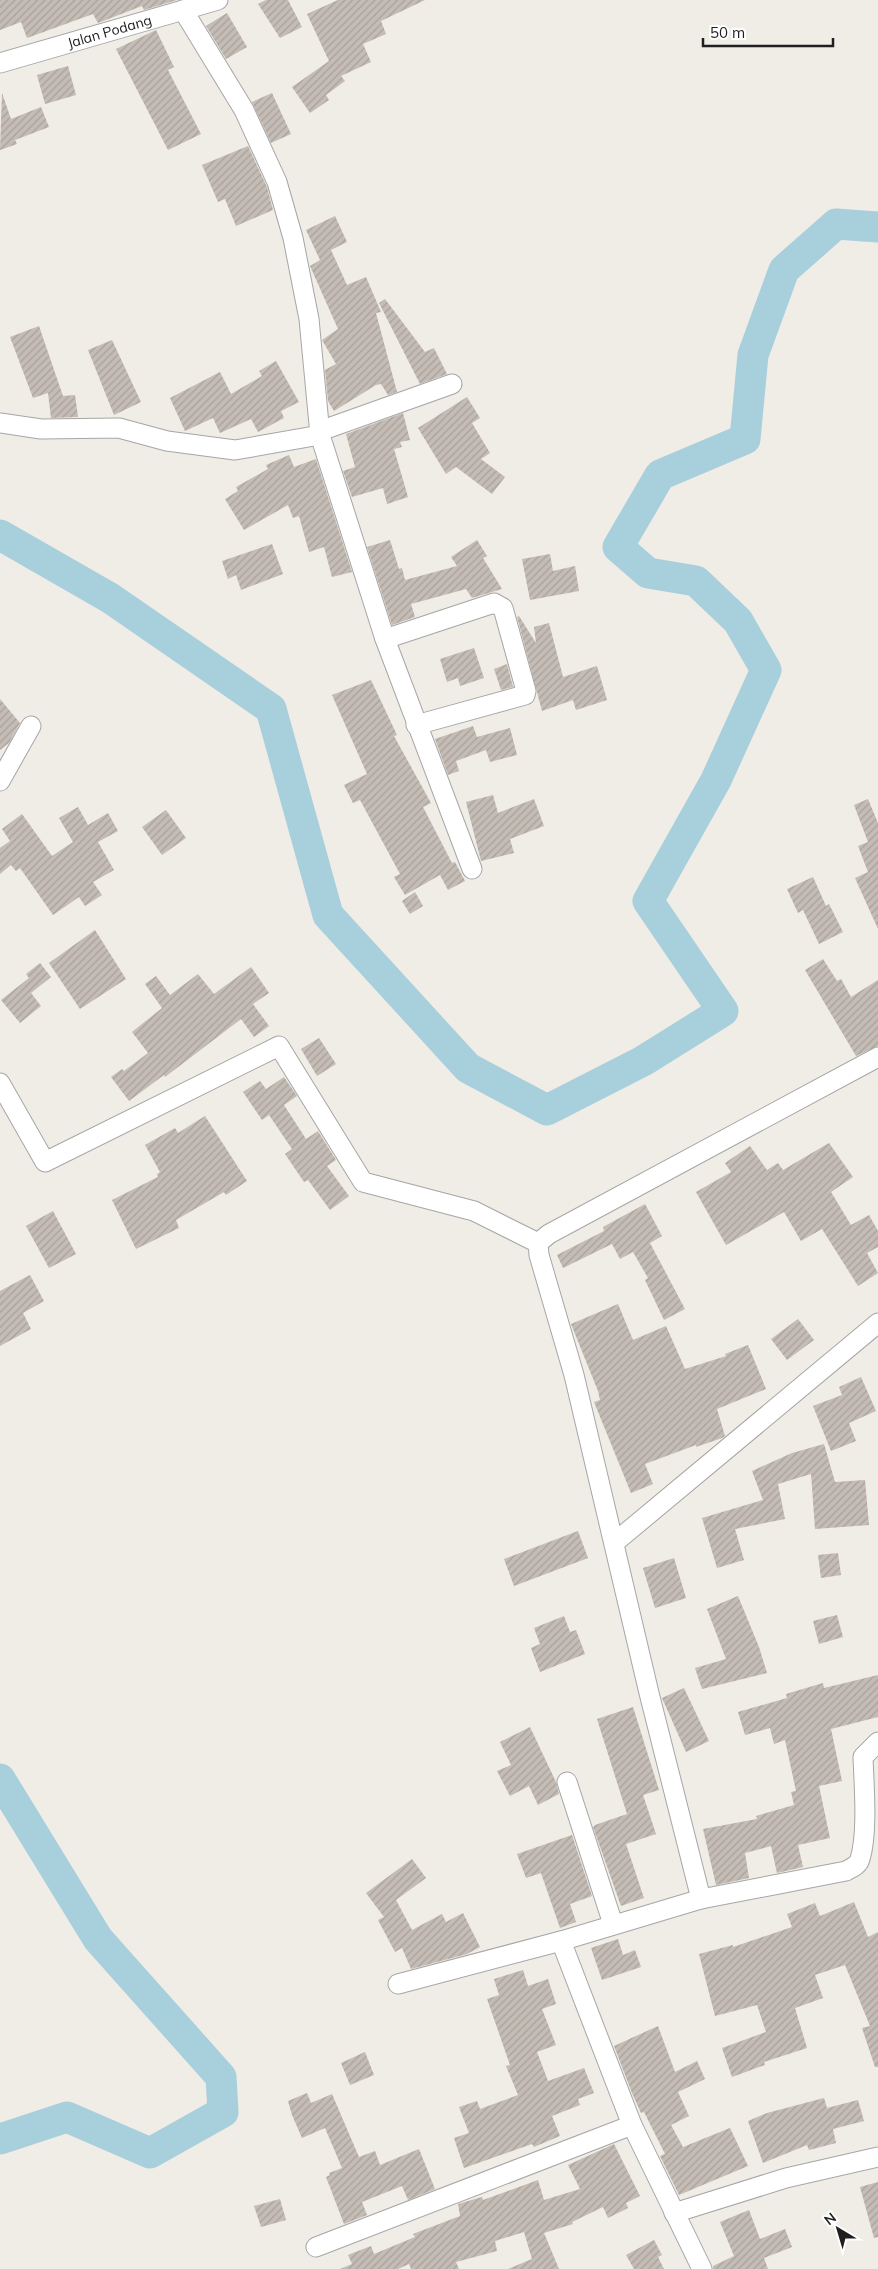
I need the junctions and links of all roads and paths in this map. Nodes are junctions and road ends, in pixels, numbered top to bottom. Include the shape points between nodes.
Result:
1 (218, 0) edge
2 (183, 10) junction
3 (0, 62) edge
4 (452, 384) dead end
5 (0, 423) edge
6 (320, 433) junction
7 (385, 639) junction
8 (416, 724) junction
9 (31, 726) dead end
10 (0, 781) edge
11 (472, 869) dead end
12 (878, 1057) edge
13 (0, 1083) edge
14 (538, 1243) junction
15 (878, 1323) edge
16 (614, 1543) junction
17 (878, 1742) edge
18 (567, 1782) dead end
19 (701, 1899) junction
20 (614, 1924) junction
21 (561, 1941) junction
22 (398, 1984) dead end
23 (632, 2125) junction
24 (878, 2157) edge
25 (674, 2213) junction
26 (316, 2248) dead end
27 (702, 2269) edge

1 - 2 street, Jalan Podang
2 - 3 street, Jalan Podang
2 - 6 street via 244,110 277,182 310,319
4 - 6 street
5 - 6 street via 42,429 119,428 167,441 235,450
6 - 7 street
7 - 8 street
7 - 8 street via 494,603 503,608 525,696
8 - 11 street
9 - 10 street
12 - 14 street
13 - 14 street via 45,1162 279,1046 363,1182 474,1211
14 - 16 street
15 - 16 street
16 - 19 street via 648,1693
17 - 19 street via 863,1757 863,1830 860,1860 854,1867
18 - 20 street
19 - 20 street
20 - 21 street
21 - 22 street
21 - 23 street
23 - 25 street
23 - 26 street
24 - 25 street via 786,2178
25 - 27 street

